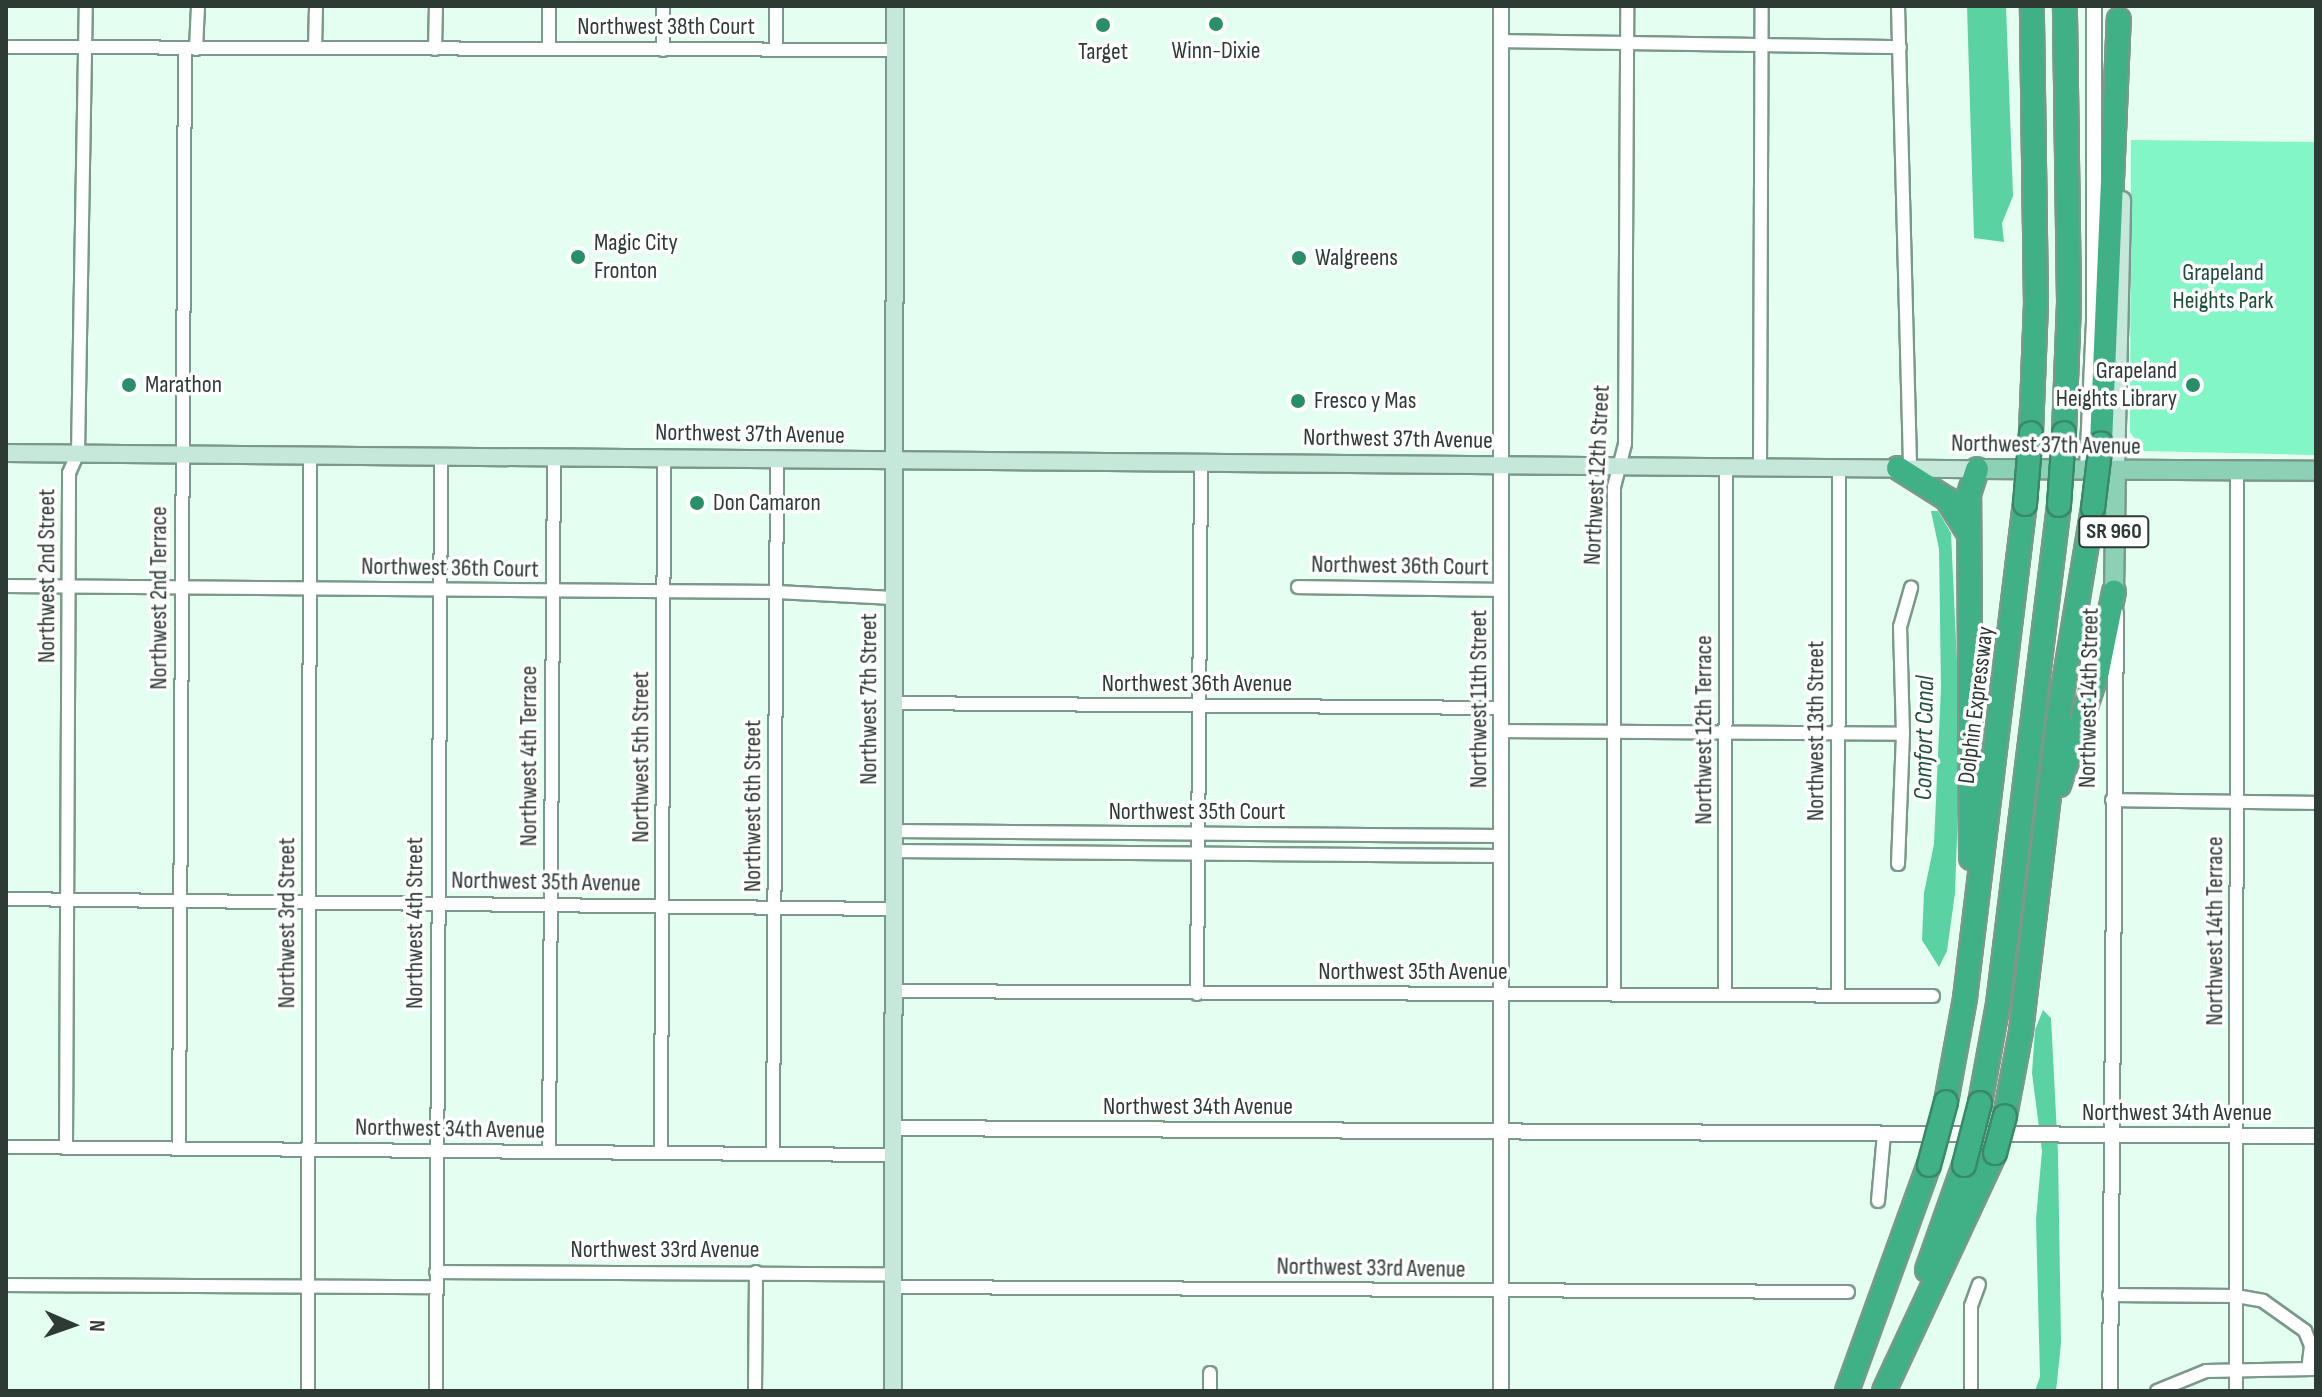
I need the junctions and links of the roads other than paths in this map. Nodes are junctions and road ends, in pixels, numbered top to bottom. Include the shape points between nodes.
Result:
1 (86, 6) edge
2 (198, 6) edge
3 (316, 6) edge
4 (436, 6) edge
5 (549, 6) edge
6 (663, 6) edge
7 (776, 6) edge
8 (895, 6) edge
9 (1501, 6) edge
10 (1627, 6) edge
11 (1762, 6) edge
12 (1898, 6) edge
13 (2032, 6) edge
14 (2065, 6) edge
15 (2094, 6) edge
16 (2119, 12) edge
17 (1501, 41) junction
18 (1627, 43) junction
19 (1761, 44) junction
20 (6, 47) edge
21 (85, 47) junction
22 (1900, 47) junction
23 (315, 48) junction
24 (191, 49) junction
25 (435, 49) junction
26 (549, 49) junction
27 (663, 50) junction
28 (776, 50) junction
29 (894, 50) junction
30 (6, 453) edge
31 (78, 453) junction
32 (181, 454) junction
33 (310, 455) junction
34 (441, 456) junction
35 (554, 457) junction
36 (664, 457) junction
37 (777, 458) junction
38 (892, 459) junction
39 (1201, 462) junction
40 (1501, 464) junction
41 (1620, 466) junction
42 (1726, 466) junction
43 (1760, 466) junction
44 (1839, 468) junction
45 (1904, 468) junction
46 (1977, 469) junction
47 (2087, 470) junction
48 (2116, 471) junction
49 (2237, 471) junction
50 (2316, 471) edge
51 (1969, 536) junction
52 (6, 586) edge
53 (69, 586) junction
54 (181, 587) junction
55 (1298, 587) dead end
56 (310, 588) junction
57 (1911, 588) dead end
58 (439, 590) junction
59 (1501, 590) junction
60 (552, 591) junction
61 (663, 592) junction
62 (777, 592) junction
63 (2114, 592) junction
64 (893, 598) junction
65 (893, 703) junction
66 (1202, 706) junction
67 (1501, 708) junction
68 (1501, 731) junction
69 (1613, 731) junction
70 (1726, 733) junction
71 (1838, 733) junction
72 (1903, 734) junction
73 (2112, 800) junction
74 (2238, 802) junction
75 (2316, 803) edge
76 (2051, 809) junction
77 (893, 831) junction
78 (970, 832) junction
79 (1026, 834) junction
80 (1198, 834) junction
81 (1501, 836) junction
82 (893, 851) junction
83 (970, 851) junction
84 (1026, 852) junction
85 (1197, 853) junction
86 (1501, 856) junction
87 (1898, 864) dead end
88 (6, 899) edge
89 (67, 900) junction
90 (180, 900) junction
91 (309, 903) junction
92 (437, 903) junction
93 (550, 905) junction
94 (662, 905) junction
95 (774, 907) junction
96 (893, 909) junction
97 (1973, 940) junction
98 (893, 991) junction
99 (1197, 994) junction
100 (1501, 994) junction
101 (1614, 994) junction
102 (1725, 994) junction
103 (1838, 995) junction
104 (1933, 996) dead end
105 (894, 1128) junction
106 (1501, 1131) junction
107 (1884, 1134) junction
108 (2111, 1135) junction
109 (2236, 1135) junction
110 (2316, 1136) edge
111 (6, 1147) edge
112 (66, 1147) junction
113 (179, 1147) junction
114 (308, 1149) junction
115 (437, 1151) junction
116 (549, 1152) junction
117 (661, 1153) junction
118 (773, 1153) junction
119 (893, 1155) junction
120 (1878, 1201) dead end
121 (436, 1272) junction
122 (756, 1272) junction
123 (894, 1280) junction
124 (1979, 1284) dead end
125 (6, 1285) edge
126 (308, 1287) junction
127 (436, 1287) junction
128 (1501, 1291) junction
129 (1848, 1292) dead end
130 (2109, 1295) junction
131 (2236, 1296) junction
132 (2313, 1339) edge
133 (2236, 1369) junction
134 (2312, 1369) edge
135 (1210, 1373) dead end
136 (308, 1391) edge
137 (436, 1391) edge
138 (755, 1391) edge
139 (893, 1391) edge
140 (1210, 1391) edge
141 (1501, 1391) edge
142 (1847, 1391) edge
143 (1883, 1391) edge
144 (1971, 1391) edge
145 (2110, 1391) edge
146 (2157, 1391) edge
147 (2236, 1391) edge

1 - 21 street, Northwest 2nd Street
2 - 24 street, Northwest 2nd Terrace
3 - 23 street
4 - 25 street
5 - 26 street
6 - 27 street
7 - 28 street
8 - 29 main road, Northwest 7th Street
9 - 17 street, Northwest 11th Street
10 - 18 street, Northwest 12th Street
11 - 19 street
12 - 22 street
13 - 97 highway, Dolphin Expressway, bridge via 2036,305 2031,433
14 - 143 highway, bridge via 2069,301 2064,433 2000,990 1964,1165
15 - 47 street via 2093,373
16 - 48 main road, Northwest 14th Street / SR 960
16 - 76 highway, bridge via 2101,443 2059,713
17 - 18 street
17 - 40 street, Northwest 11th Street
18 - 19 street
18 - 41 street, Northwest 12th Street via 1625,444
19 - 22 street
19 - 43 street
20 - 21 street, Northwest 38th Court
21 - 24 street, Northwest 38th Court
21 - 31 street, Northwest 2nd Street
22 - 45 street
23 - 24 street, Northwest 38th Court
23 - 25 street, Northwest 38th Court
24 - 32 street, Northwest 2nd Terrace
25 - 26 street, Northwest 38th Court
26 - 27 street, Northwest 38th Court
27 - 28 street, Northwest 38th Court
28 - 29 street, Northwest 38th Court
29 - 38 main road, Northwest 7th Street
30 - 31 main road
31 - 32 main road
31 - 53 street, Northwest 2nd Street via 69,473
32 - 33 main road
32 - 54 street, Northwest 2nd Terrace
33 - 34 main road
33 - 56 street, Northwest 3rd Street
34 - 35 main road, Northwest 37th Avenue
34 - 58 street, Northwest 4th Street
35 - 36 main road, Northwest 37th Avenue
35 - 60 street, Northwest 4th Terrace
36 - 37 main road, Northwest 37th Avenue
36 - 61 street, Northwest 5th Street
37 - 38 main road, Northwest 37th Avenue
37 - 62 street, Northwest 6th Street
38 - 39 main road, Northwest 37th Avenue
38 - 64 main road, Northwest 7th Street
39 - 40 main road, Northwest 37th Avenue
39 - 66 street
40 - 41 main road, Northwest 37th Avenue
40 - 59 street, Northwest 11th Street
41 - 42 main road, Northwest 37th Avenue
41 - 69 street, Northwest 12th Street via 1614,487
42 - 43 main road, Northwest 37th Avenue
42 - 70 street, Northwest 12th Terrace
43 - 44 main road, Northwest 37th Avenue
44 - 45 main road, Northwest 37th Avenue
44 - 71 street, Northwest 13th Street
45 - 46 main road, Northwest 37th Avenue
45 - 51 highway via 1947,499
46 - 47 main road, Northwest 37th Avenue
46 - 51 highway via 1970,483
47 - 48 main road, Northwest 37th Avenue
48 - 49 main road, Northwest 37th Avenue
48 - 63 main road, Northwest 14th Street / SR 960
49 - 50 main road, Northwest 37th Avenue
49 - 74 street, Northwest 14th Terrace
51 - 97 highway
52 - 53 street, Northwest 36th Court
53 - 54 street, Northwest 36th Court
53 - 89 street, Northwest 2nd Street
54 - 56 street, Northwest 36th Court
54 - 90 street, Northwest 2nd Terrace
55 - 59 street, Northwest 36th Court
56 - 58 street, Northwest 36th Court
56 - 91 street, Northwest 3rd Street
57 - 72 street via 1900,627
58 - 60 street, Northwest 36th Court
58 - 92 street, Northwest 4th Street
59 - 67 street, Northwest 11th Street
60 - 61 street, Northwest 36th Court
60 - 93 street, Northwest 4th Terrace
61 - 62 street, Northwest 36th Court
61 - 94 street, Northwest 5th Street
62 - 64 street, Northwest 36th Court
62 - 95 street, Northwest 6th Street
63 - 73 street, Northwest 14th Street via 2118,634
63 - 76 highway via 2098,671
64 - 65 main road, Northwest 7th Street
65 - 66 street, Northwest 36th Avenue
65 - 77 main road, Northwest 7th Street
66 - 67 street, Northwest 36th Avenue
66 - 80 street
67 - 68 street, Northwest 11th Street
68 - 69 street
68 - 81 street, Northwest 11th Street
69 - 70 street
69 - 101 street, Northwest 12th Street
70 - 71 street
70 - 102 street, Northwest 12th Terrace
71 - 72 street
71 - 103 street, Northwest 13th Street
72 - 87 street
73 - 74 street
73 - 108 street, Northwest 14th Street
74 - 75 street
74 - 109 street, Northwest 14th Terrace
76 - 143 highway, bridge via 1995,1153
77 - 78 street, Northwest 35th Court
77 - 82 main road, Northwest 7th Street
78 - 79 street, Northwest 35th Court
78 - 83 street
79 - 80 street, Northwest 35th Court
79 - 84 street
80 - 81 street, Northwest 35th Court
80 - 85 street
81 - 86 street, Northwest 11th Street
82 - 83 street, Northwest 35th Court
82 - 96 main road, Northwest 7th Street
83 - 84 street, Northwest 35th Court
84 - 85 street, Northwest 35th Court
85 - 86 street, Northwest 35th Court
85 - 99 street
86 - 100 street, Northwest 11th Street
88 - 89 street, Northwest 35th Avenue
89 - 90 street, Northwest 35th Avenue
89 - 112 street, Northwest 2nd Street
90 - 91 street, Northwest 35th Avenue
90 - 113 street, Northwest 2nd Terrace
91 - 92 street, Northwest 35th Avenue
91 - 114 street, Northwest 3rd Street
92 - 93 street, Northwest 35th Avenue
92 - 115 street, Northwest 4th Street
93 - 94 street, Northwest 35th Avenue
93 - 116 street, Northwest 4th Terrace
94 - 95 street, Northwest 35th Avenue
94 - 117 street, Northwest 5th Street
95 - 96 street, Northwest 35th Avenue
95 - 118 street, Northwest 6th Street
96 - 98 main road, Northwest 7th Street
97 - 142 highway, Dolphin Expressway, bridge via 1946,1102 1929,1165
98 - 99 street, Northwest 35th Avenue
98 - 105 main road, Northwest 7th Street
99 - 100 street, Northwest 35th Avenue
100 - 101 street, Northwest 35th Avenue
100 - 106 street, Northwest 11th Street
101 - 102 street, Northwest 35th Avenue
102 - 103 street, Northwest 35th Avenue
103 - 104 street, Northwest 35th Avenue
105 - 106 street, Northwest 34th Avenue
105 - 119 main road, Northwest 7th Street
106 - 107 street, Northwest 34th Avenue
106 - 128 street, Northwest 11th Street
107 - 108 street, Northwest 34th Avenue
107 - 120 street
108 - 109 street, Northwest 34th Avenue
108 - 130 street, Northwest 14th Street
109 - 110 street, Northwest 34th Avenue
109 - 131 street, Northwest 14th Terrace
111 - 112 street, Northwest 34th Avenue
112 - 113 street, Northwest 34th Avenue
113 - 114 street, Northwest 34th Avenue
114 - 115 street, Northwest 34th Avenue
114 - 126 street, Northwest 3rd Street
115 - 116 street, Northwest 34th Avenue
115 - 121 street, Northwest 4th Street
116 - 117 street, Northwest 34th Avenue
117 - 118 street, Northwest 34th Avenue
118 - 119 street, Northwest 34th Avenue
119 - 123 main road, Northwest 7th Street
121 - 122 street, Northwest 33rd Avenue
121 - 127 street, Northwest 4th Street
122 - 123 street, Northwest 33rd Avenue
122 - 138 street
123 - 128 street, Northwest 33rd Avenue
123 - 139 main road, Northwest 7th Street
124 - 144 street via 1971,1306
125 - 126 street
126 - 127 street
126 - 136 street, Northwest 3rd Street
127 - 137 street, Northwest 4th Street
128 - 129 street, Northwest 33rd Avenue
128 - 141 street, Northwest 11th Street
130 - 131 street
130 - 145 street, Northwest 14th Street
131 - 132 street via 2279,1308
131 - 133 street, Northwest 14th Terrace
132 - 134 street
133 - 134 street
133 - 146 street via 2198,1372
133 - 147 street, Northwest 14th Terrace
135 - 140 street

